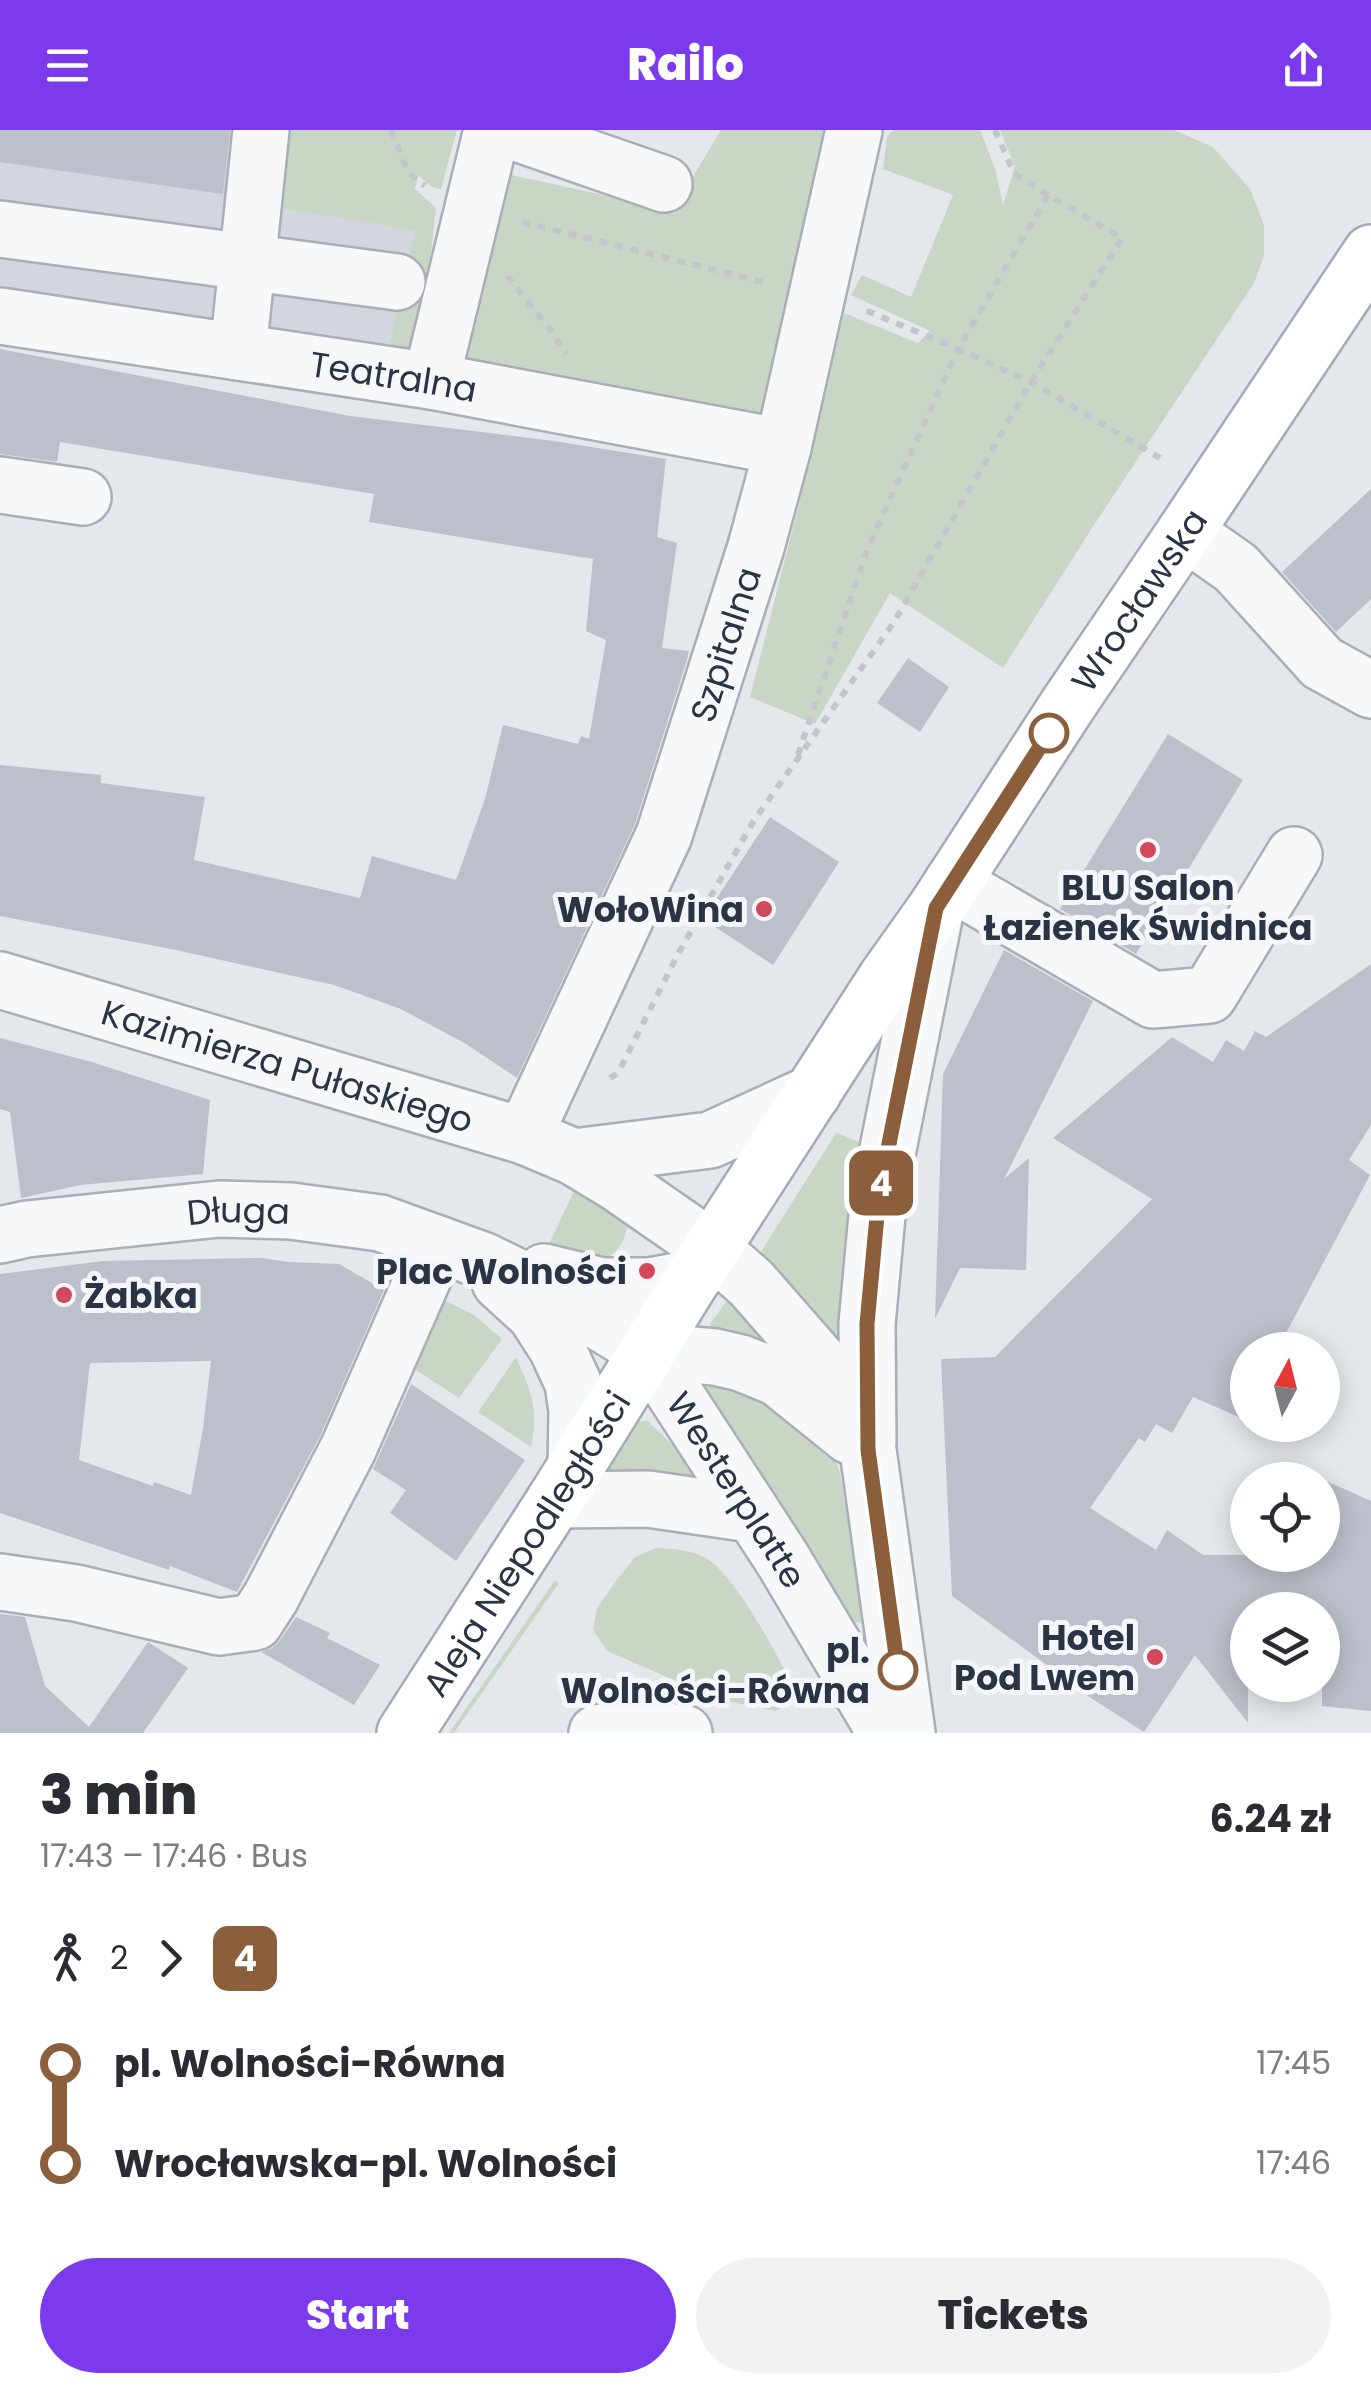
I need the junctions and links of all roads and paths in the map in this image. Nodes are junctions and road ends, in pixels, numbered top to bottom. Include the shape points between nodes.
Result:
1 (261, 130) edge
2 (492, 130) edge
3 (508, 130) edge
4 (854, 130) edge
5 (995, 130) edge
6 (664, 184) dead end
7 (1048, 195) junction
8 (472, 210) junction
9 (0, 229) edge
10 (1371, 252) edge
11 (247, 262) junction
12 (397, 282) dead end
13 (817, 295) junction
14 (0, 316) edge
15 (958, 349) junction
16 (238, 352) junction
17 (431, 381) junction
18 (1031, 382) junction
19 (783, 447) junction
20 (1160, 458) dead end
21 (0, 485) edge
22 (83, 498) dead end
23 (1186, 532) junction
24 (1371, 690) edge
25 (796, 761) junction
26 (1294, 855) dead end
27 (944, 896) junction
28 (0, 980) edge
29 (603, 1082) dead end
30 (813, 1093) junction
31 (524, 1136) junction
32 (574, 1157) junction
33 (0, 1235) edge
34 (455, 1250) junction
35 (702, 1263) junction
36 (646, 1352) junction
37 (868, 1450) junction
38 (566, 1483) junction
39 (751, 1514) junction
40 (0, 1582) edge
41 (405, 1733) edge
42 (597, 1733) edge
43 (684, 1733) edge
44 (886, 1733) edge
45 (907, 1733) edge

1 - 11 street
2 - 8 street
3 - 6 street
4 - 13 street, Szpitalna
5 - 7 path via 1014,174
7 - 15 path
7 - 18 path via 1122,238
8 - 13 path
8 - 17 street
9 - 11 street
10 - 23 main road, Wrocławska
11 - 12 street
11 - 16 street
13 - 15 path
13 - 19 street, Szpitalna
14 - 16 street, Teatralna
15 - 18 path
15 - 25 path via 866,550
16 - 17 street, Teatralna
17 - 19 street, Teatralna
18 - 20 path
18 - 25 path via 894,622
19 - 31 street, Szpitalna via 664,835
21 - 22 street
23 - 24 street via 1236,568 1322,663
23 - 27 main road, Wrocławska
25 - 29 path via 753,822 618,1073
26 - 27 street via 1209,995 1153,1000
27 - 30 main road, Wrocławska
27 - 37 street via 879,1194 867,1324
28 - 31 street, Kazimierza Pułaskiego
30 - 32 street, Kazimierza Pułaskiego via 710,1140
30 - 35 main road, Wrocławska
31 - 32 street, Kazimierza Pułaskiego
32 - 35 street, Kazimierza Pułaskiego via 617,1183
33 - 34 street, Długa via 218,1209 290,1211 380,1223
34 - 35 street, Długa via 602,1286 650,1286
34 - 36 street, Długa via 562,1299
34 - 38 street, Długa via 535,1314 557,1348 576,1411
34 - 40 street via 255,1622 218,1627
35 - 36 main road, Aleja Niepodległości
35 - 37 street via 751,1283 821,1363
36 - 37 street, Aleja Niepodległości via 714,1357 778,1378
36 - 38 main road, Aleja Niepodległości
36 - 39 street, Westerplatte
37 - 45 street
38 - 39 street
38 - 41 main road, Aleja Niepodległości
39 - 44 street, Westerplatte
42 - 43 street via 628,1727

